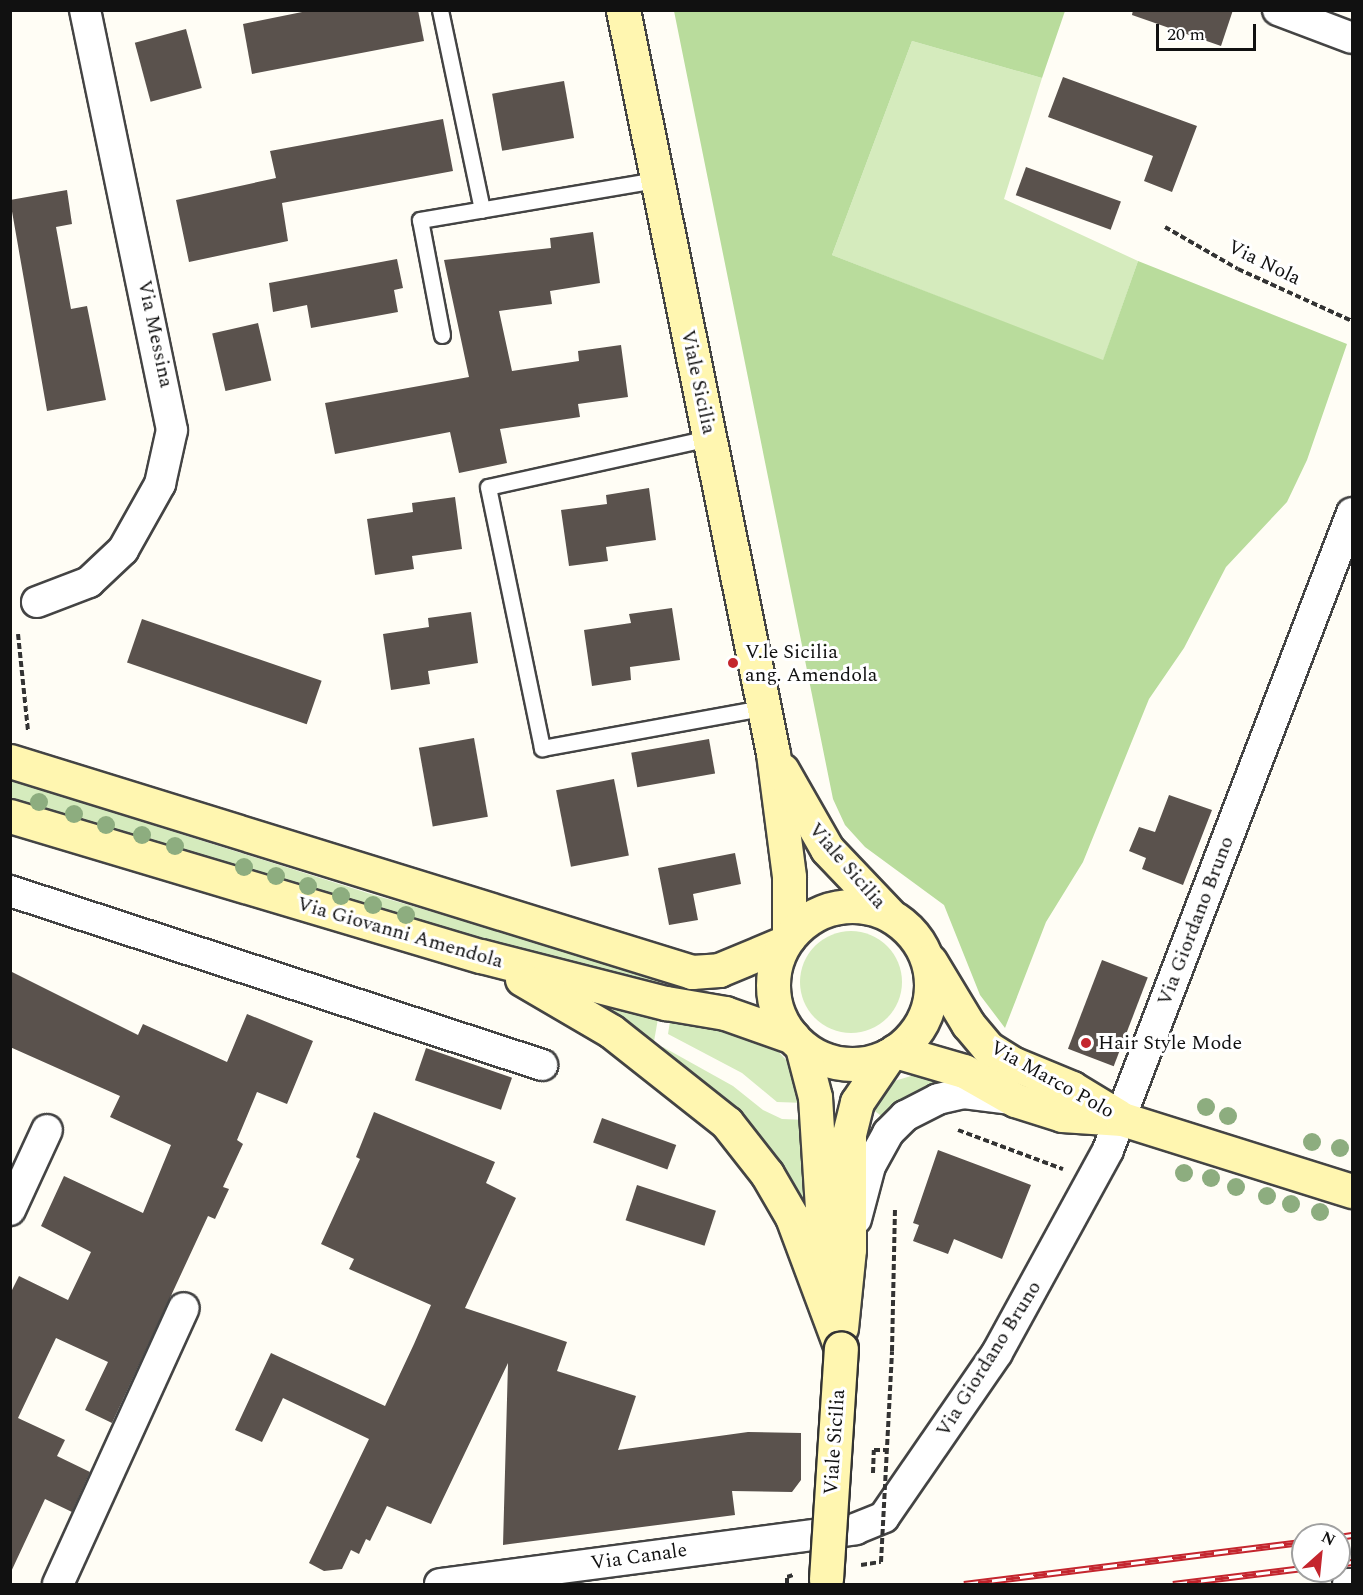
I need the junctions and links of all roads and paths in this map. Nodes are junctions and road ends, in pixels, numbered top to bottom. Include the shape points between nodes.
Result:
1 (85, 10) edge
2 (440, 10) edge
3 (623, 10) edge
4 (1278, 10) edge
5 (1353, 38) edge
6 (657, 180) junction
7 (482, 210) junction
8 (1165, 227) dead end
9 (1353, 321) edge
10 (442, 334) dead end
11 (709, 438) junction
12 (1353, 513) edge
13 (37, 602) dead end
14 (18, 634) dead end
15 (763, 708) junction
16 (20, 751) edge
17 (773, 753) junction
18 (10, 816) edge
19 (10, 891) edge
20 (889, 914) junction
21 (786, 940) junction
22 (924, 951) junction
23 (481, 956) junction
24 (797, 1042) junction
25 (892, 1053) junction
26 (542, 1065) dead end
27 (1015, 1100) junction
28 (1122, 1119) junction
29 (47, 1130) dead end
30 (946, 1131) dead end
31 (1067, 1171) dead end
32 (1353, 1191) edge
33 (895, 1200) dead end
34 (10, 1210) edge
35 (849, 1249) junction
36 (840, 1300) junction
37 (184, 1308) dead end
38 (841, 1348) junction
39 (866, 1450) dead end
40 (887, 1450) junction
41 (838, 1530) joint
42 (838, 1575) edge
43 (58, 1584) edge
44 (440, 1584) edge
45 (1348, 1584) edge
46 (1353, 1584) edge

1 - 13 street, Via Messina via 172,429 160,484 123,550 89,582
2 - 7 lane
3 - 6 main road, Viale Sicilia
4 - 5 street
6 - 7 lane
6 - 11 main road, Viale Sicilia
7 - 10 lane via 420,220
8 - 9 path, Via Nola via 1238,269
11 - 15 main road, Viale Sicilia
11 - 15 lane via 488,486 542,748
12 - 28 street, Via Giordano Bruno
14 - 16 path
15 - 17 main road, Viale Sicilia
16 - 21 main road via 692,972 718,970
17 - 20 main road, Viale Sicilia via 817,835
17 - 21 main road, Viale Sicilia via 789,877
18 - 23 main road, Via Giovanni Amendola
19 - 26 street
20 - 21 main road via 865,906 839,906 815,914
20 - 22 main road via 909,930
21 - 24 main road via 772,974 774,1001
22 - 25 main road via 931,975 930,1001 920,1026
22 - 28 main road, Via Marco Polo via 968,1024 988,1048 1014,1064 1072,1088
23 - 24 main road, Via Giovanni Amendola via 666,1003 725,1013
23 - 38 main road via 611,1030 727,1123 767,1174 792,1216
24 - 25 main road via 826,1060 852,1064
24 - 36 main road via 816,1105 825,1235
25 - 27 main road, Via Marco Polo via 964,1071
25 - 35 main road via 853,1114 848,1150
27 - 28 main road, Via Marco Polo via 1062,1115
27 - 35 street via 975,1093 951,1095 926,1103 896,1123 870,1166
28 - 32 main road, Via Marco Polo
28 - 41 street, Via Giordano Bruno via 1007,1337 913,1479 878,1522
29 - 34 street
30 - 31 path via 968,1131
33 - 40 path, bridge
35 - 36 main road
36 - 38 main road, Viale Sicilia
37 - 43 street
38 - 42 main road, Viale Sicilia, bridge
39 - 40 path
40 - 42 path, bridge via 880,1562
41 - 44 street, Via Canale
45 - 46 street

